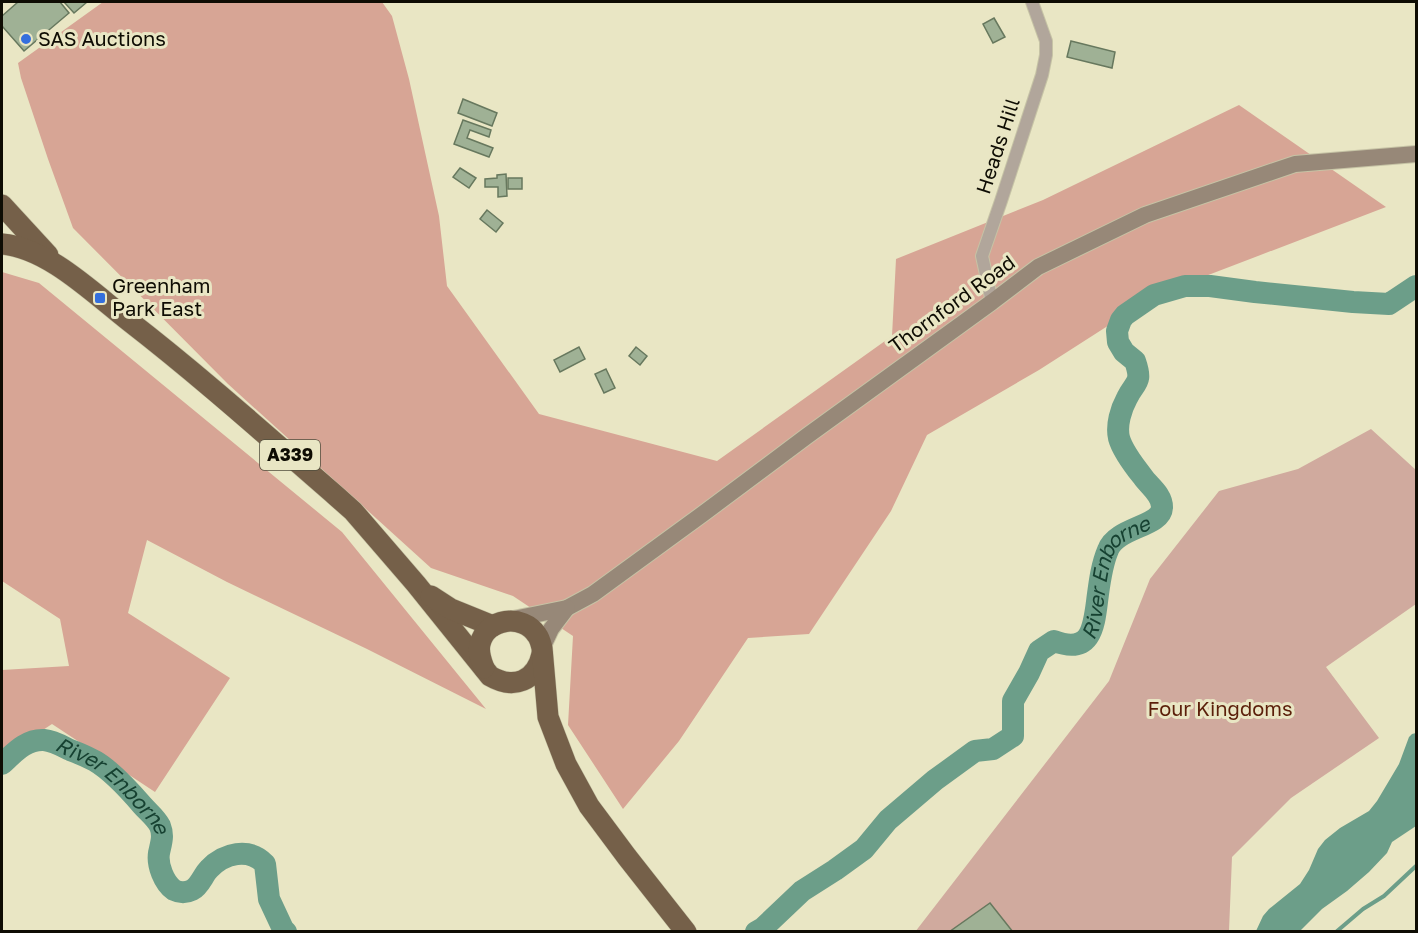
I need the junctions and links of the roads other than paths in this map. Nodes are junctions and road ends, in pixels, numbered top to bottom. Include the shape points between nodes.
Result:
1 (1032, 2) edge
2 (1416, 154) edge
3 (2, 205) edge
4 (2, 244) edge
5 (57, 265) junction
6 (992, 303) junction
7 (416, 584) junction
8 (567, 608) junction
9 (500, 623) junction
10 (542, 651) junction
11 (484, 668) junction
12 (510, 683) junction
13 (548, 717) junction
14 (686, 932) edge

1 - 6 street, Heads Hill via 1046,41 1046,55 982,256
2 - 6 street, Thornford Road via 1295,164 1145,215 1038,267
3 - 5 highway, A339
4 - 5 highway, A339 via 27,249
5 - 7 highway, A339 via 174,356 353,511
6 - 8 street, Thornford Road via 593,594
7 - 9 highway, A339 via 451,609
7 - 11 highway, A339
8 - 9 street, Thornford Road
8 - 10 street, Thornford Road via 551,629
9 - 10 highway via 519,621 527,625 539,637
9 - 11 highway via 484,635 480,645
10 - 12 highway via 534,673 521,682
10 - 13 highway
11 - 12 highway via 490,676
12 - 13 highway
13 - 14 highway via 566,764 589,806

